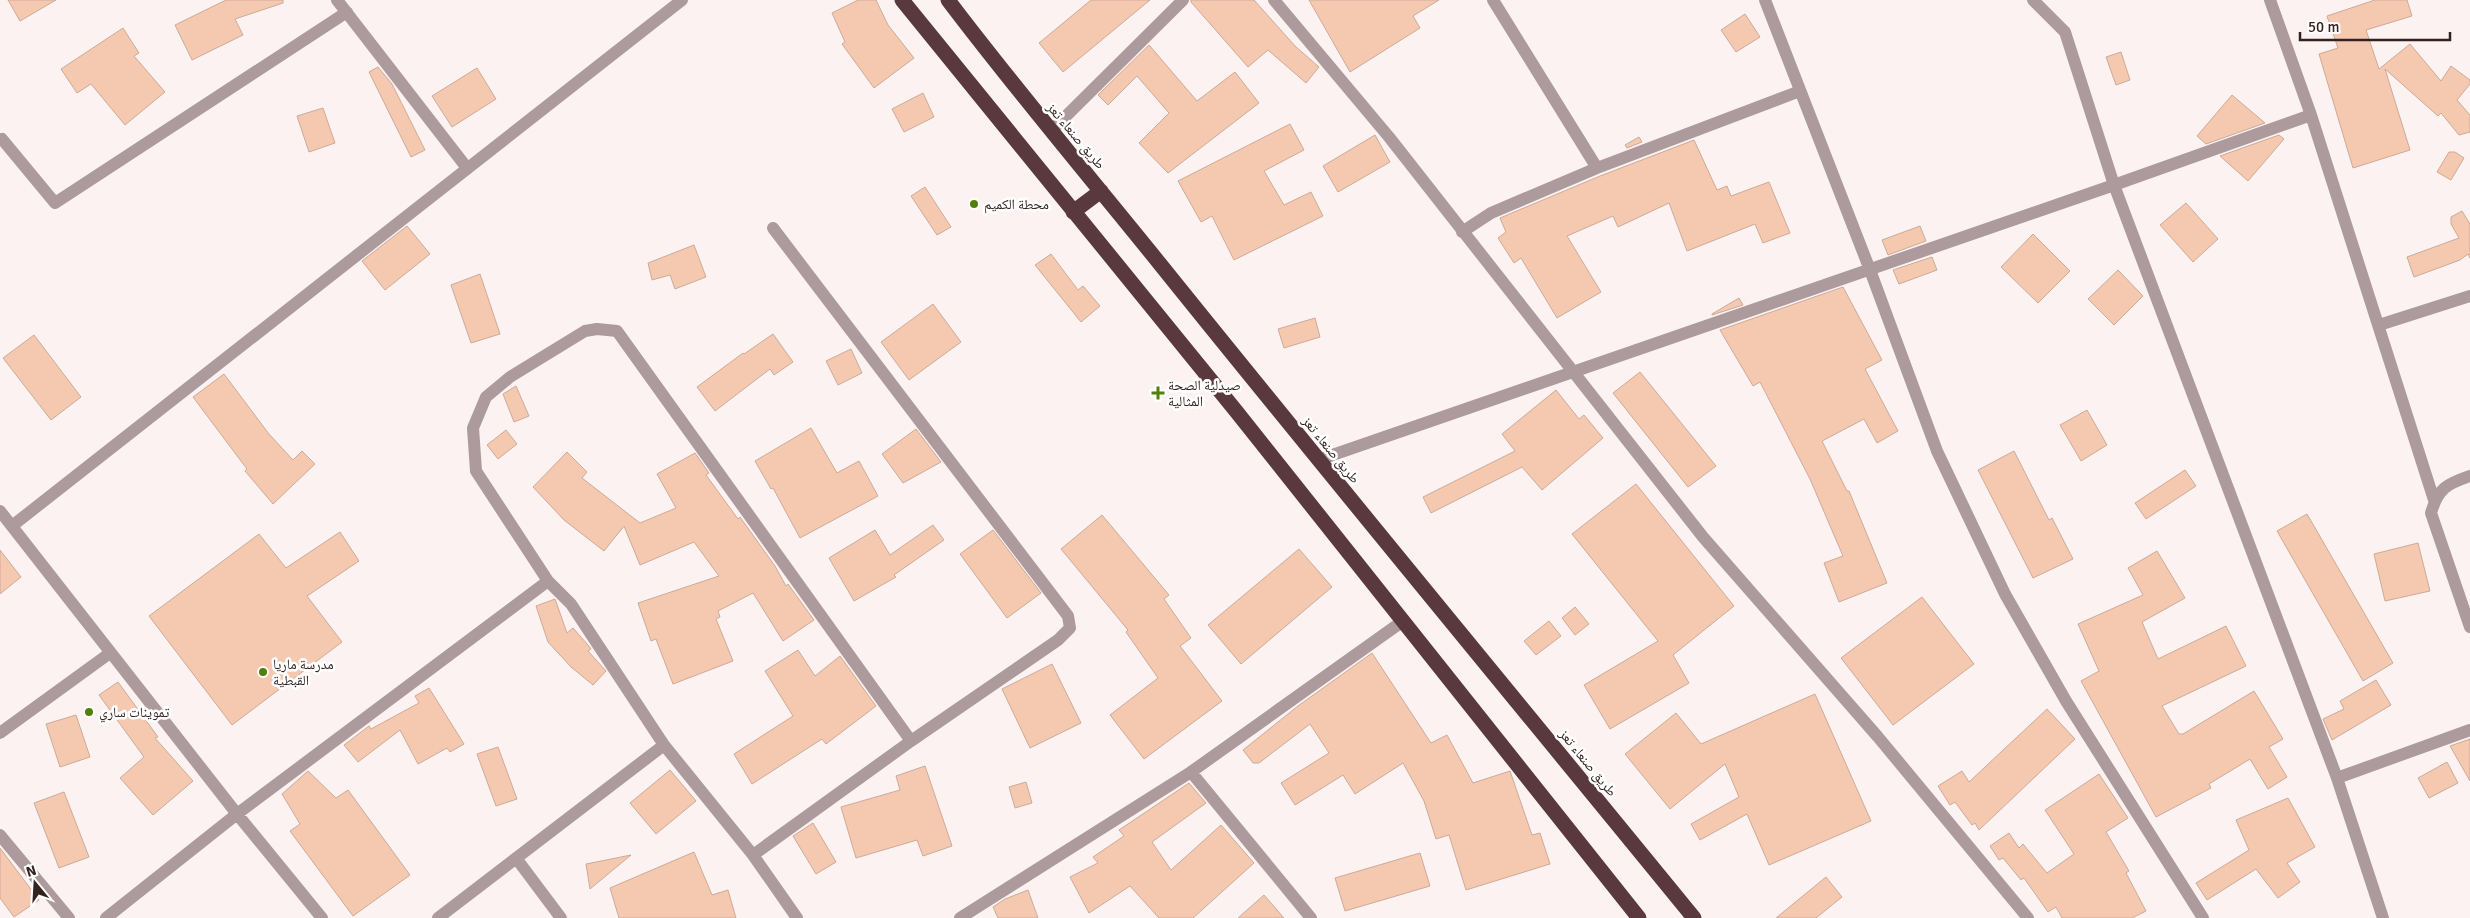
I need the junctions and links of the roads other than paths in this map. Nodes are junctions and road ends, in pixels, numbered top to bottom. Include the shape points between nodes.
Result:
1 (337, 0) edge
2 (682, 0) edge
3 (902, 0) edge
4 (948, 0) edge
5 (1183, 0) edge
6 (1274, 0) edge
7 (1493, 0) edge
8 (1765, 0) edge
9 (2033, 0) edge
10 (2270, 0) edge
11 (346, 12) junction
12 (1800, 91) junction
13 (2311, 115) junction
14 (1051, 132) junction
15 (0, 140) edge
16 (467, 168) junction
17 (1596, 168) junction
18 (2114, 185) junction
19 (1101, 191) junction
20 (1073, 212) junction
21 (773, 228) dead end
22 (1462, 231) junction
23 (1870, 270) junction
24 (2470, 296) edge
25 (2379, 326) junction
26 (1574, 373) junction
27 (1318, 460) junction
28 (2470, 476) edge
29 (2434, 500) junction
30 (0, 511) edge
31 (12, 526) junction
32 (548, 581) junction
33 (1403, 621) junction
34 (2470, 627) edge
35 (110, 653) junction
36 (2470, 730) edge
37 (0, 734) edge
38 (911, 741) junction
39 (664, 745) junction
40 (1191, 772) junction
41 (2337, 778) junction
42 (236, 814) junction
43 (0, 835) edge
44 (753, 855) junction
45 (516, 858) junction
46 (70, 918) edge
47 (106, 918) edge
48 (322, 918) edge
49 (438, 918) edge
50 (561, 918) edge
51 (796, 918) edge
52 (960, 918) edge
53 (1311, 918) edge
54 (1639, 918) edge
55 (1694, 918) edge
56 (2028, 918) edge
57 (2203, 918) edge
58 (2383, 918) edge

1 - 11 street
2 - 16 street
3 - 20 highway
4 - 14 highway, طريق صنعاء تعز
5 - 14 street
6 - 22 street via 1389,137
7 - 17 street
8 - 12 street
9 - 18 street via 2065,32
10 - 13 street
11 - 15 street via 55,203
11 - 16 street
12 - 17 street
12 - 23 street
13 - 18 street
13 - 25 street
14 - 19 highway, طريق صنعاء تعز
16 - 31 street
17 - 22 street via 1491,213
18 - 23 street
18 - 41 street
19 - 20 highway
19 - 27 highway, طريق صنعاء تعز
20 - 33 highway
21 - 38 street via 1068,616 1070,628 1058,640
22 - 26 street
23 - 26 street
23 - 57 street via 1937,451 2005,594 2066,702
24 - 25 street
25 - 29 street
26 - 27 street
26 - 56 street via 1703,537 1878,737
27 - 55 highway, طريق صنعاء تعز
28 - 29 street via 2447,484
29 - 34 street via 2431,513
30 - 31 street
31 - 35 street
32 - 38 street via 476,471 473,428 486,396 510,377 585,332 597,329 617,331
32 - 39 street via 571,604
32 - 42 street
33 - 40 street
33 - 54 highway
35 - 37 street
35 - 42 street
36 - 41 street
38 - 44 street
39 - 44 street
39 - 45 street
40 - 52 street
40 - 53 street
41 - 58 street
42 - 47 street
42 - 48 street
43 - 46 street
44 - 51 street
45 - 49 street
45 - 50 street

